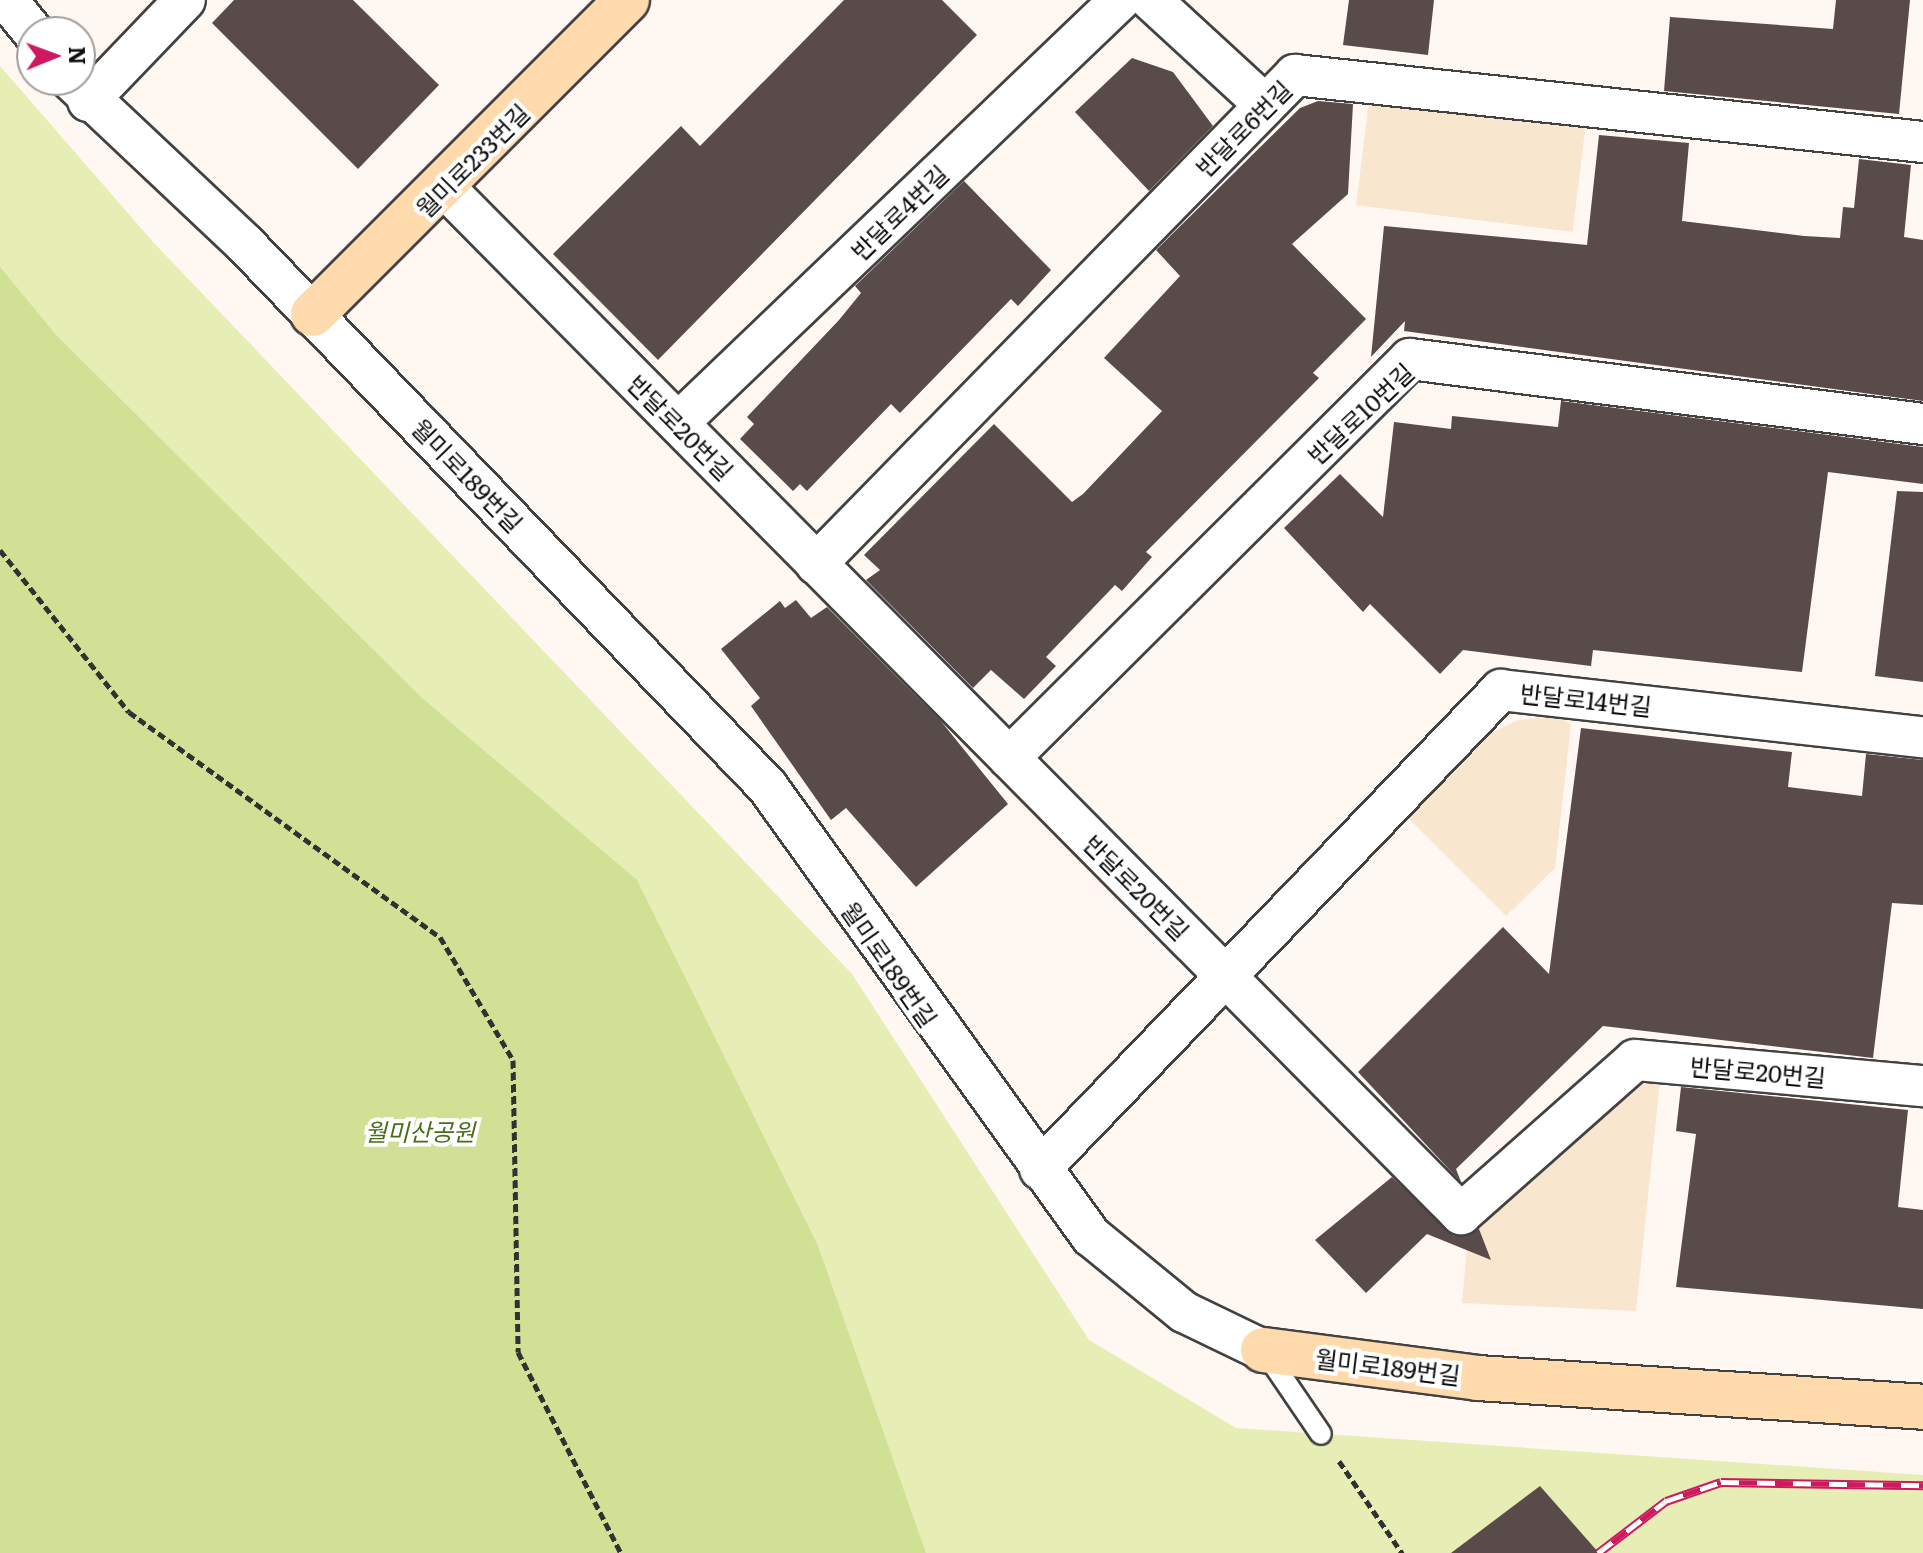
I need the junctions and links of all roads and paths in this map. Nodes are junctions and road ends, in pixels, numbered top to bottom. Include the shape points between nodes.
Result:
1 (7, 0) edge
2 (185, 0) edge
3 (627, 0) edge
4 (1120, 0) edge
5 (1151, 0) edge
6 (20, 16) edge
7 (96, 76) edge
8 (86, 96) edge
9 (1265, 105) junction
10 (1923, 142) edge
11 (446, 189) junction
12 (313, 314) junction
13 (678, 423) junction
14 (1923, 424) edge
15 (0, 550) edge
16 (816, 564) junction
17 (1923, 737) edge
18 (1009, 758) junction
19 (1224, 974) junction
20 (1923, 1086) edge
21 (1040, 1169) junction
22 (1263, 1350) junction
23 (1923, 1407) edge
24 (1321, 1434) joint
25 (621, 1553) edge
26 (1402, 1553) edge

1 - 6 street
2 - 7 street
3 - 11 street, 월미로233번길
4 - 13 street, 반달로4번길
5 - 9 street
8 - 12 street, 월미로189번길
9 - 10 street, 반달로6번길 via 1295,75
9 - 16 street, 반달로6번길
11 - 12 street, 월미로233번길
11 - 13 street, 반달로20번길
12 - 21 street, 월미로189번길 via 767,786
13 - 16 street, 반달로20번길
14 - 18 street, 반달로10번길 via 1410,359
15 - 25 path via 129,712 440,937 513,1060 518,1352
16 - 18 street, 반달로20번길
17 - 19 street, 반달로14번길 via 1501,690
18 - 19 street, 반달로20번길
19 - 20 street, 반달로20번길 via 1461,1214 1635,1060
19 - 21 street
21 - 22 street, 월미로189번길 via 1091,1236 1184,1312
22 - 23 street, 월미로189번길 via 1478,1378
22 - 24 lane
24 - 26 path

